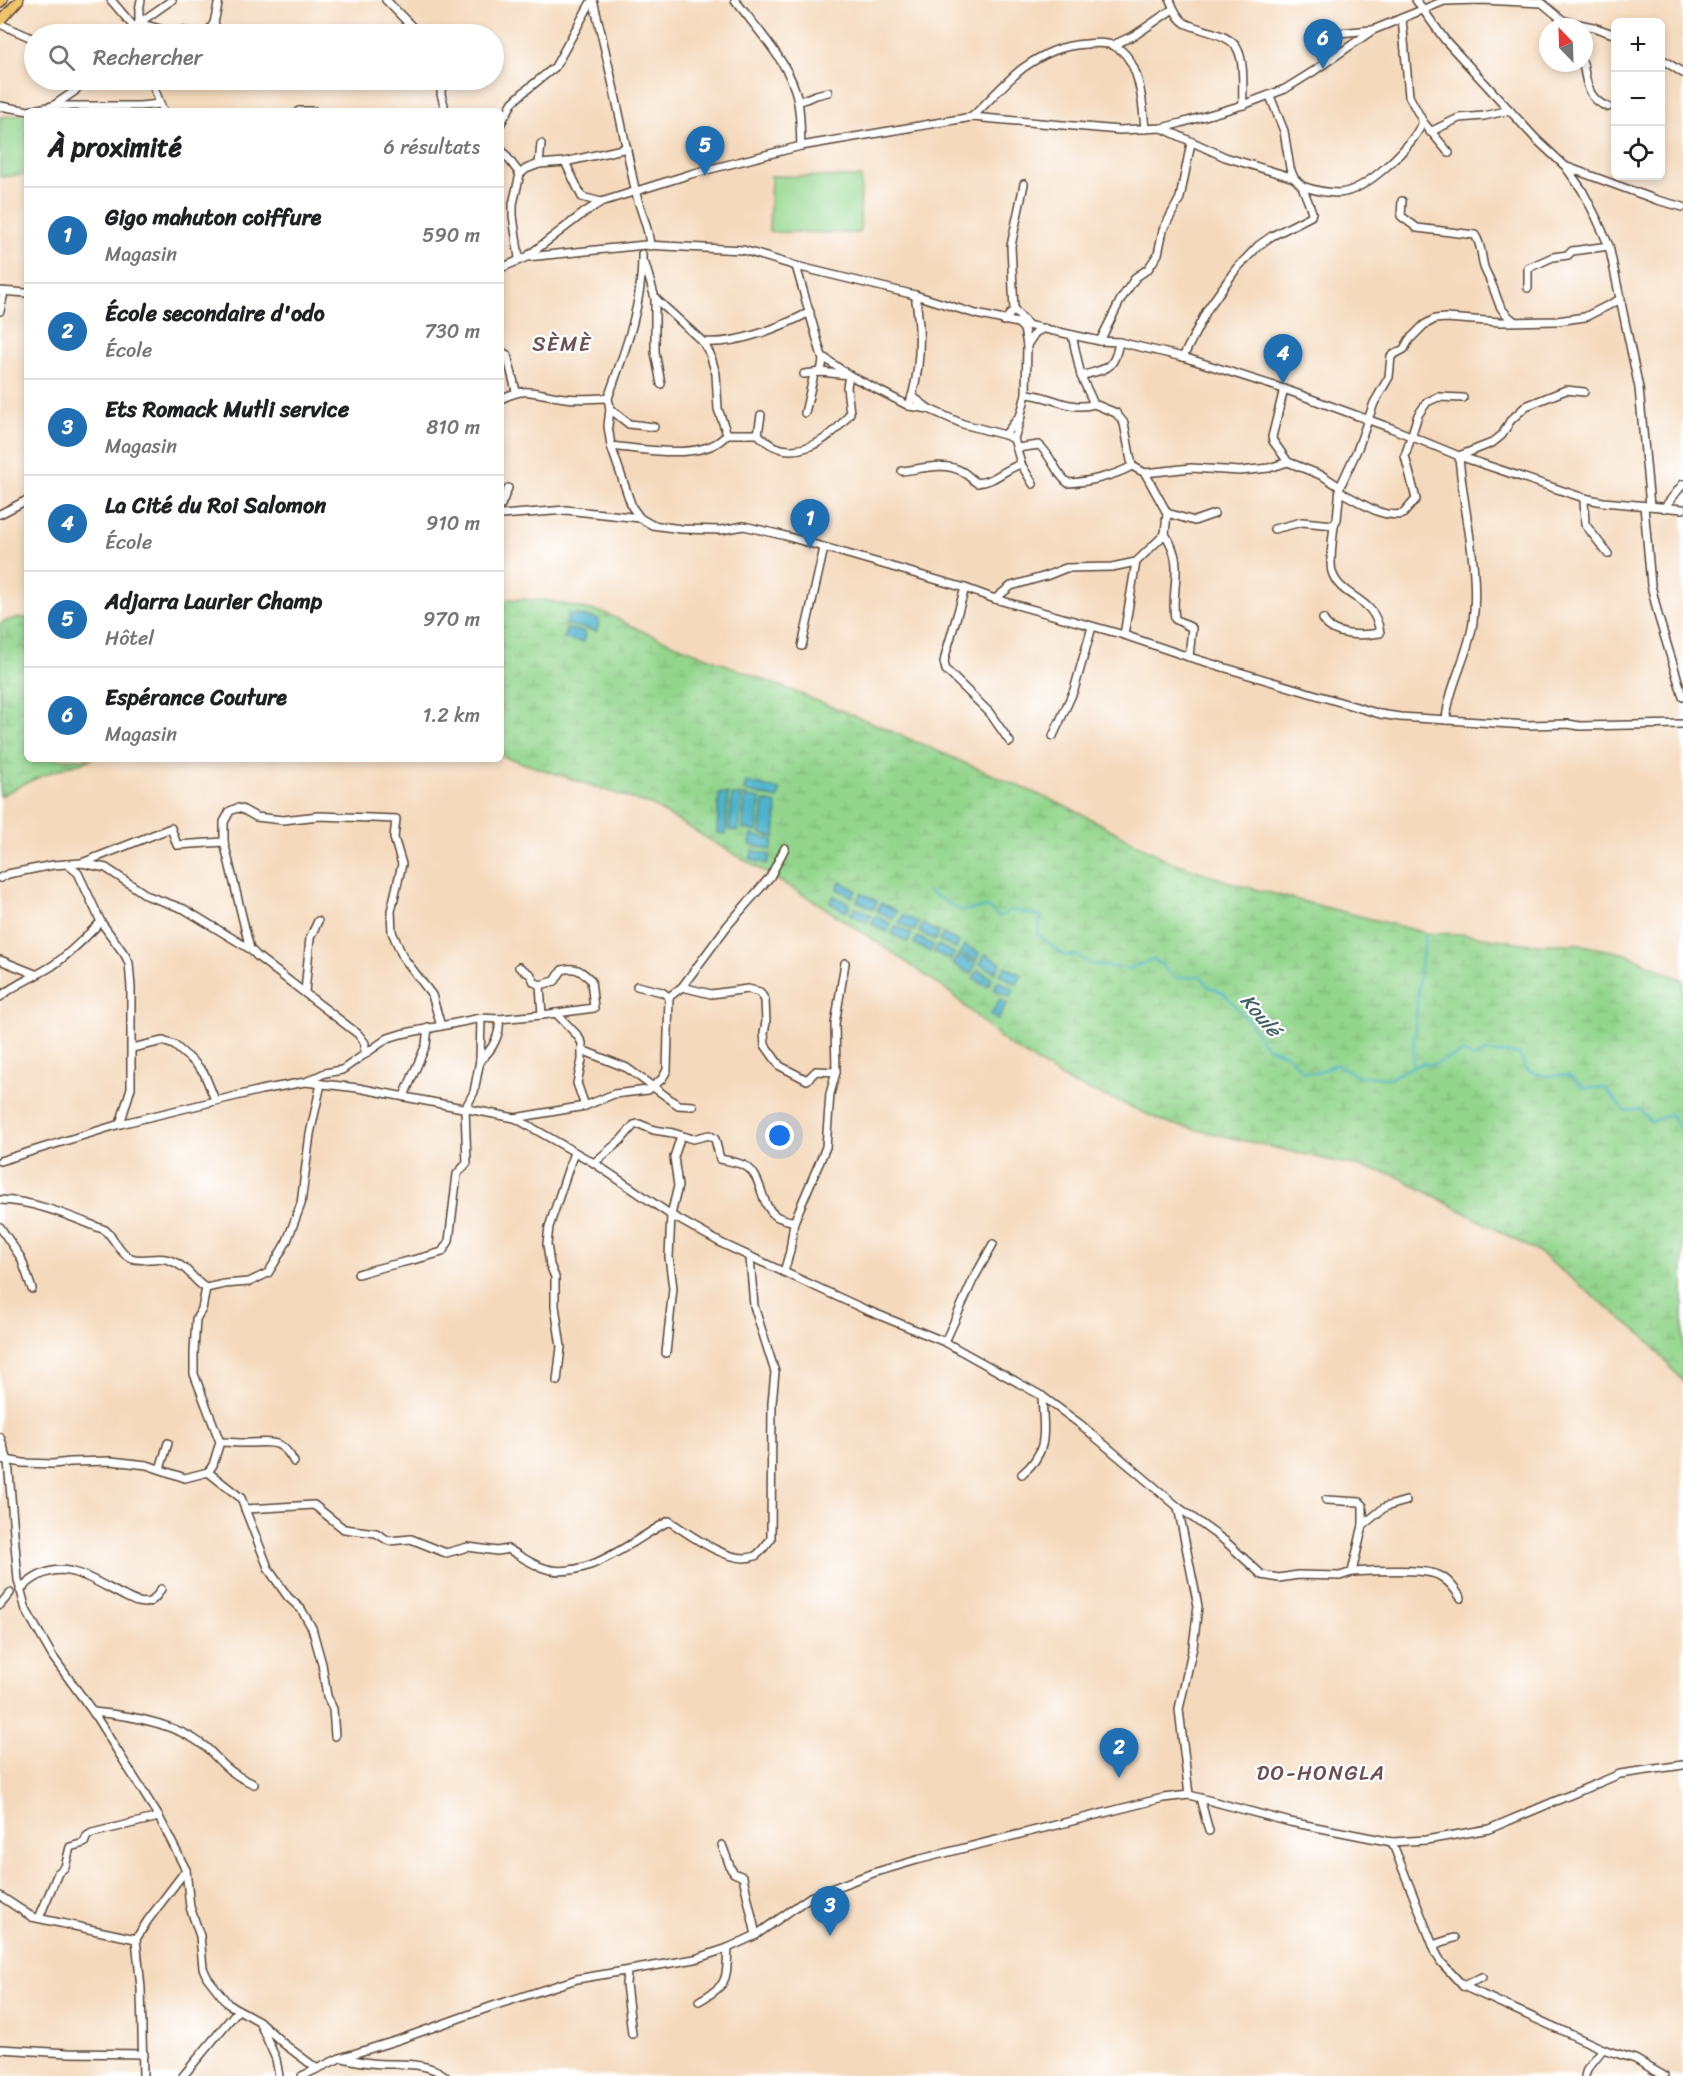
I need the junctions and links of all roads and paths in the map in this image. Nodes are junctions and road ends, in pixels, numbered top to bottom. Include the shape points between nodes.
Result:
1 (3, 0) edge
2 (19, 0) edge
3 (111, 0) edge
4 (141, 0) edge
5 (172, 0) edge
6 (219, 0) edge
7 (386, 0) edge
8 (592, 0) edge
9 (735, 0) edge
10 (1170, 0) edge
11 (1416, 0) edge
12 (1444, 0) edge
13 (1543, 2) edge
14 (0, 3) edge
15 (1173, 9) junction
16 (1424, 9) junction
17 (1402, 18) junction
18 (1560, 18) edge
19 (0, 23) edge
20 (214, 23) edge
21 (133, 24) edge
22 (137, 24) edge
23 (142, 24) edge
24 (409, 24) edge
25 (1593, 27) edge
26 (1373, 30) junction
27 (1317, 32) dead end
28 (1611, 33) edge
29 (24, 34) edge
30 (1113, 45) junction
31 (1665, 61) edge
32 (1585, 72) edge
33 (1683, 73) edge
34 (155, 90) edge
35 (441, 90) edge
36 (75, 91) joint
37 (828, 93) dead end
38 (1269, 96) junction
39 (798, 102) junction
40 (1243, 105) junction
41 (0, 106) edge
42 (53, 106) junction
43 (1608, 107) dead end
44 (43, 108) edge
45 (64, 108) edge
46 (69, 108) edge
47 (93, 108) edge
48 (162, 108) edge
49 (444, 108) edge
50 (24, 110) edge
51 (1510, 110) junction
52 (972, 117) junction
53 (504, 118) edge
54 (1423, 122) junction
55 (1162, 128) junction
56 (1145, 129) junction
57 (1431, 132) junction
58 (1191, 143) junction
59 (542, 144) dead end
60 (801, 146) junction
61 (627, 148) junction
62 (504, 153) edge
63 (1449, 153) dead end
64 (565, 162) junction
65 (539, 164) junction
66 (1565, 166) junction
67 (520, 174) junction
68 (1294, 178) junction
69 (1024, 184) dead end
70 (1302, 186) junction
71 (635, 191) junction
72 (582, 196) junction
73 (1402, 201) dead end
74 (601, 202) junction
75 (1683, 207) edge
76 (585, 212) junction
77 (649, 246) junction
78 (1609, 246) junction
79 (642, 254) junction
80 (523, 258) junction
81 (796, 266) junction
82 (504, 267) edge
83 (1528, 288) dead end
84 (2, 291) edge
85 (24, 293) edge
86 (915, 295) junction
87 (655, 298) junction
88 (1621, 299) junction
89 (1014, 310) junction
90 (0, 311) edge
91 (810, 312) junction
92 (1004, 321) junction
93 (1514, 321) junction
94 (1018, 323) junction
95 (1028, 325) junction
96 (1044, 328) junction
97 (1072, 335) junction
98 (1100, 341) junction
99 (704, 342) junction
100 (1119, 342) junction
101 (1027, 345) junction
102 (504, 354) edge
103 (822, 356) junction
104 (1183, 357) junction
105 (817, 373) junction
106 (804, 374) dead end
107 (848, 374) junction
108 (1080, 375) junction
109 (661, 384) dead end
110 (1284, 389) junction
111 (516, 391) junction
112 (1584, 392) dead end
113 (1026, 394) junction
114 (912, 396) junction
115 (504, 397) edge
116 (608, 398) junction
117 (1463, 398) dead end
118 (1094, 404) junction
119 (909, 406) junction
120 (610, 409) junction
121 (929, 409) junction
122 (805, 413) dead end
123 (1021, 414) junction
124 (760, 415) dead end
125 (1368, 420) junction
126 (654, 427) dead end
127 (727, 434) junction
128 (758, 434) junction
129 (1005, 435) junction
130 (1411, 437) junction
131 (1014, 439) junction
132 (611, 446) junction
133 (1017, 448) junction
134 (1459, 456) junction
135 (1288, 462) junction
136 (1021, 464) junction
137 (1132, 466) junction
138 (902, 471) dead end
139 (1145, 473) junction
140 (1033, 484) dead end
141 (1683, 484) edge
142 (508, 488) dead end
143 (1340, 489) junction
144 (504, 498) edge
145 (1584, 498) junction
146 (24, 502) edge
147 (1647, 506) junction
148 (1664, 508) junction
149 (1683, 509) edge
150 (1167, 513) junction
151 (0, 514) edge
152 (1214, 514) dead end
153 (504, 515) edge
154 (640, 518) junction
155 (1334, 525) junction
156 (1274, 529) dead end
157 (1165, 534) junction
158 (824, 548) junction
159 (1608, 554) dead end
160 (1136, 562) junction
161 (965, 588) junction
162 (995, 599) junction
163 (1323, 619) dead end
164 (1092, 627) junction
165 (1124, 636) junction
166 (802, 646) dead end
167 (1189, 657) junction
168 (1683, 697) edge
169 (1446, 720) junction
170 (1683, 724) edge
171 (1053, 736) dead end
172 (1010, 742) dead end
173 (224, 842) junction
174 (785, 848) dead end
175 (82, 863) junction
176 (67, 864) junction
177 (0, 878) edge
178 (318, 921) dead end
179 (101, 922) junction
180 (250, 949) junction
181 (0, 960) edge
182 (845, 963) dead end
183 (519, 966) dead end
184 (35, 974) junction
185 (540, 985) junction
186 (637, 986) dead end
187 (682, 987) junction
188 (305, 992) junction
189 (0, 997) edge
190 (669, 997) junction
191 (556, 1013) junction
192 (542, 1015) junction
193 (481, 1018) junction
194 (499, 1019) junction
195 (441, 1026) junction
196 (428, 1027) junction
197 (132, 1048) junction
198 (582, 1050) junction
199 (364, 1055) junction
200 (480, 1060) junction
201 (836, 1072) junction
202 (305, 1083) junction
203 (321, 1084) junction
204 (654, 1087) junction
205 (404, 1096) junction
206 (215, 1100) junction
207 (585, 1106) junction
208 (693, 1106) dead end
209 (465, 1109) junction
210 (515, 1118) junction
211 (120, 1124) junction
212 (681, 1136) junction
213 (573, 1152) junction
214 (0, 1161) edge
215 (594, 1163) junction
216 (0, 1200) edge
217 (671, 1215) junction
218 (794, 1222) junction
219 (0, 1227) edge
220 (993, 1244) dead end
221 (750, 1258) junction
222 (784, 1272) junction
223 (358, 1274) dead end
224 (206, 1288) junction
225 (32, 1289) dead end
226 (945, 1342) junction
227 (666, 1353) dead end
228 (557, 1381) dead end
229 (1042, 1396) junction
230 (0, 1437) edge
231 (168, 1443) dead end
232 (220, 1443) junction
233 (4, 1460) edge
234 (294, 1462) dead end
235 (160, 1469) junction
236 (208, 1472) junction
237 (1022, 1474) dead end
238 (1326, 1500) dead end
239 (1406, 1501) dead end
240 (1178, 1506) junction
241 (245, 1509) junction
242 (1363, 1525) junction
243 (1352, 1572) junction
244 (161, 1589) dead end
245 (20, 1590) junction
246 (10, 1593) dead end
247 (1461, 1598) dead end
248 (0, 1605) edge
249 (93, 1712) junction
250 (335, 1736) dead end
251 (1683, 1765) edge
252 (254, 1784) dead end
253 (1189, 1795) junction
254 (1200, 1798) junction
255 (159, 1817) junction
256 (1209, 1832) dead end
257 (1392, 1842) junction
258 (722, 1845) dead end
259 (186, 1870) junction
260 (0, 1896) edge
261 (39, 1918) junction
262 (756, 1935) junction
263 (1454, 1938) dead end
264 (136, 1939) junction
265 (1433, 1945) junction
266 (728, 1948) junction
267 (627, 1972) junction
268 (1482, 1977) dead end
269 (1463, 1986) junction
270 (699, 2001) dead end
271 (238, 2010) junction
272 (260, 2021) junction
273 (632, 2034) dead end
274 (0, 2049) edge
275 (1604, 2049) junction
276 (144, 2054) junction
277 (340, 2058) junction
278 (316, 2068) junction
279 (143, 2076) edge
280 (183, 2076) edge
281 (279, 2076) edge
282 (302, 2076) edge
283 (446, 2076) edge
284 (1585, 2076) edge
285 (1664, 2076) edge

1 - 14 main road
2 - 19 main road
3 - 21 street
4 - 22 street
5 - 23 street
6 - 20 street
7 - 24 street
8 - 53 street via 555,68 513,102
8 - 61 street
9 - 39 street via 790,77
10 - 15 street
11 - 16 street
12 - 13 street
12 - 16 street
13 - 18 street
15 - 30 street
15 - 40 street via 1184,22 1234,43 1243,75
16 - 17 street
16 - 51 street via 1445,40
17 - 26 street
17 - 54 street via 1409,96
19 - 29 street
25 - 28 street
26 - 27 street
26 - 38 street via 1314,71
30 - 52 street via 1073,45 1048,53 1021,70
30 - 56 street via 1127,56 1136,74
31 - 33 street
32 - 43 street via 1597,103
34 - 48 street
35 - 49 street
36 - 42 street
36 - 46 street
37 - 39 street
38 - 40 street
38 - 68 street via 1284,131
39 - 60 street
40 - 55 street
41 - 50 street
42 - 44 street
42 - 45 street
47 - 48 street
51 - 57 street via 1459,118
51 - 66 street
52 - 56 street via 1099,129
52 - 60 street
54 - 57 street
54 - 70 street via 1416,137 1395,158 1352,190 1338,193
55 - 56 street
55 - 58 street
57 - 63 street
58 - 68 street
58 - 98 street via 1180,198 1163,230 1158,254 1121,298
59 - 65 street
60 - 71 street
61 - 64 street
61 - 71 street
62 - 67 street
64 - 65 street
64 - 72 street
65 - 67 street
66 - 75 street
66 - 78 street via 1582,190
67 - 80 street via 513,216
68 - 70 street
69 - 89 street via 1011,246
70 - 104 street via 1311,216 1259,245 1236,269 1207,310
71 - 74 street
71 - 77 street via 649,231
72 - 74 street
72 - 76 street
73 - 93 street via 1401,216 1417,228 1475,234 1496,300
74 - 76 street
76 - 80 street
77 - 79 street
77 - 80 street
77 - 81 street via 743,250
78 - 83 street via 1572,251 1528,268
78 - 88 street
79 - 87 street
79 - 116 street via 637,310
80 - 82 street
81 - 86 street
81 - 91 street
84 - 85 street
84 - 90 street
86 - 92 street
86 - 114 street via 920,340
87 - 99 street
87 - 109 street via 655,352
88 - 93 street via 1585,317
88 - 147 street via 1639,388
89 - 92 street
89 - 95 street
91 - 99 street via 767,331 724,342
91 - 103 street
92 - 94 street
93 - 125 street via 1446,318 1424,325 1404,349 1391,356 1389,377
94 - 95 street
94 - 101 street
95 - 96 street
96 - 97 street
96 - 101 street
97 - 98 street
97 - 108 street
98 - 100 street
99 - 127 street via 714,366 718,409
100 - 104 street
100 - 108 street via 1112,365
101 - 113 street
102 - 111 street
103 - 105 street
103 - 107 street
104 - 110 street
105 - 106 street
105 - 107 street
105 - 122 street
107 - 119 street
107 - 128 street via 850,413 817,444 789,449 768,444
108 - 118 street
110 - 125 street
110 - 135 street via 1272,439
111 - 115 street
111 - 116 street via 566,398
112 - 134 street via 1566,390 1526,406 1502,435
113 - 118 street via 1079,408
113 - 123 street
114 - 119 street
114 - 121 street
116 - 120 street
117 - 130 street via 1438,397 1427,402
118 - 137 street via 1119,416 1124,423
119 - 121 street
120 - 126 street via 629,424
120 - 132 street
121 - 129 street via 963,424
123 - 129 street
123 - 131 street
124 - 128 street
125 - 130 street
125 - 143 street
127 - 128 street
127 - 132 street via 709,446 688,451
129 - 131 street
130 - 134 street
130 - 143 street via 1405,456 1416,499 1403,514 1385,514
131 - 133 street
132 - 154 street via 632,507
133 - 136 street
133 - 137 street via 1039,445 1068,483 1091,480
134 - 145 street
134 - 169 street via 1474,609
135 - 139 street via 1240,471 1191,468
135 - 143 street
136 - 138 street via 995,480 977,483 952,467
136 - 140 street
137 - 139 street
139 - 150 street
141 - 148 street
142 - 144 street
143 - 155 street
145 - 147 street
145 - 159 street via 1585,524
146 - 151 street
147 - 148 street
147 - 168 street via 1650,585
148 - 149 street
150 - 152 street via 1194,521
150 - 157 street
153 - 154 street via 566,510
154 - 158 street via 652,525 681,529 744,526
155 - 156 street via 1302,522
155 - 163 street via 1331,570 1343,587 1374,611 1380,633 1332,630
157 - 160 street
157 - 167 street via 1175,552 1175,619 1192,628
158 - 161 street
158 - 166 street
160 - 162 street via 1066,568 1011,586
160 - 165 street
161 - 162 street
161 - 172 street via 946,653 946,670 989,712
162 - 164 street
164 - 165 street
164 - 171 street via 1074,690
165 - 167 street
167 - 169 street via 1380,714
169 - 170 street via 1580,726
173 - 175 street via 177,845 171,828
173 - 180 street
173 - 195 street via 226,817 237,808 264,819 396,819 394,838 402,864 391,911 393,932 403,957 432,995
174 - 187 street via 770,877
175 - 176 street
175 - 180 street via 106,868 148,896 184,909
176 - 177 street
176 - 179 street via 78,873
178 - 188 street via 310,938
179 - 184 street via 51,966
179 - 197 street via 129,963
180 - 188 street
181 - 184 street
182 - 201 street via 835,1024
183 - 185 street
184 - 189 street
185 - 191 street via 555,981 562,970 573,968 591,980 594,1008
185 - 192 street
186 - 190 street
187 - 190 street
187 - 201 street via 711,994 748,989 760,992 765,1000 765,1045 780,1066 807,1080 816,1071
188 - 199 street via 358,1034 365,1043
190 - 204 street via 667,1070
191 - 192 street
191 - 198 street via 577,1035
192 - 194 street
193 - 194 street
193 - 195 street
193 - 200 street
194 - 200 street via 499,1033
195 - 196 street
196 - 199 street via 388,1038
196 - 205 street via 426,1045
197 - 206 street via 163,1041 174,1045 204,1073
197 - 211 street via 131,1088
198 - 204 street via 627,1068
198 - 207 street via 577,1083
199 - 202 street via 342,1070
200 - 209 street via 474,1092
201 - 218 street via 830,1094 826,1147
202 - 203 street
202 - 206 street
203 - 205 street
203 - 224 street via 301,1204 287,1241 268,1273 249,1282
204 - 207 street via 614,1094
204 - 208 street via 678,1105
205 - 209 street
206 - 211 street
207 - 210 street
209 - 210 street
209 - 223 street via 467,1163 457,1174 451,1233 442,1252
210 - 213 street
211 - 214 street
212 - 215 street via 634,1125
212 - 217 street via 674,1157 678,1186
212 - 218 street via 698,1139 705,1135 715,1139 720,1159 749,1168 769,1208 775,1215
213 - 215 street
213 - 228 street via 547,1244 555,1277 561,1347
215 - 217 street
216 - 224 street via 54,1210 105,1230 132,1258 164,1257 182,1266
217 - 221 street
217 - 227 street via 669,1257 673,1288
218 - 222 street
219 - 225 street via 21,1258
220 - 226 street
221 - 222 street
221 - 241 street via 754,1306 775,1372 771,1539 757,1555 742,1559 705,1545 669,1521 624,1549 575,1571 542,1568 508,1549 468,1547 446,1552 411,1539 389,1540 376,1533 344,1529 315,1505
222 - 226 street
224 - 232 street via 196,1319 194,1374
226 - 229 street
229 - 237 street via 1041,1453
229 - 240 street
230 - 233 street
231 - 235 street
232 - 234 street via 275,1443 285,1447
232 - 236 street
233 - 235 street via 52,1464 111,1461
233 - 245 street
235 - 236 street via 185,1478
236 - 241 street via 241,1497
238 - 242 street via 1360,1502
239 - 242 street via 1385,1506
240 - 243 street via 1225,1540 1262,1575 1340,1576
240 - 253 street via 1198,1606 1179,1709
241 - 250 street via 269,1570 312,1628 333,1709
242 - 243 street
243 - 247 street via 1416,1571 1437,1575 1453,1586
244 - 245 street via 154,1599 144,1603 77,1573 56,1569 34,1577
245 - 249 street via 26,1610 53,1657
246 - 248 street
249 - 252 street via 125,1715 190,1737 233,1773
249 - 255 street
251 - 257 street via 1620,1774 1489,1829
253 - 254 street
253 - 262 street via 1163,1798 873,1873 810,1897
254 - 256 street
254 - 257 street via 1290,1822
255 - 259 street
255 - 261 street via 92,1833 84,1844 70,1847
257 - 265 street
258 - 262 street via 731,1869 742,1877
259 - 264 street
259 - 271 street via 190,1907 207,1977 228,2004
260 - 261 street
261 - 264 street
262 - 266 street
263 - 265 street
264 - 276 street
265 - 269 street via 1441,1962
266 - 267 street via 695,1959
266 - 270 street via 724,1984
267 - 273 street
267 - 277 street via 577,1979
268 - 269 street
269 - 275 street
271 - 272 street
271 - 280 street
272 - 278 street
272 - 281 street
274 - 276 street
275 - 284 street
275 - 285 street via 1635,2059
276 - 279 street
277 - 278 street
277 - 283 street via 431,2068
278 - 282 street

